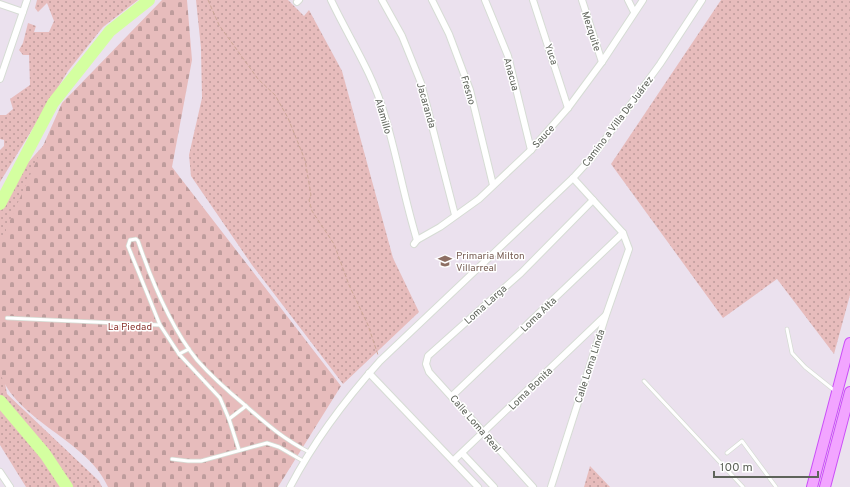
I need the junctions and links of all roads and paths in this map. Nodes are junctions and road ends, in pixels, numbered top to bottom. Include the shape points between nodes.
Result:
1 (26, 0) edge
2 (208, 0) edge
3 (330, 0) edge
4 (382, 0) edge
5 (432, 0) edge
6 (486, 0) edge
7 (533, 0) edge
8 (582, 0) edge
9 (628, 0) edge
10 (643, 0) edge
11 (702, 0) edge
12 (0, 4) edge
13 (23, 12) junction
14 (634, 12) junction
15 (0, 55) edge
16 (8, 57) junction
17 (602, 62) junction
18 (0, 79) edge
19 (568, 108) junction
20 (531, 150) junction
21 (573, 178) junction
22 (493, 185) junction
23 (592, 200) junction
24 (455, 215) junction
25 (623, 233) junction
26 (416, 242) joint
27 (606, 315) junction
28 (7, 318) dead end
29 (160, 325) junction
30 (787, 329) dead end
31 (850, 343) edge
32 (188, 349) junction
33 (179, 354) junction
34 (428, 356) joint
35 (380, 361) junction
36 (369, 373) junction
37 (644, 381) dead end
38 (837, 392) junction
39 (850, 392) edge
40 (452, 396) junction
41 (246, 406) junction
42 (848, 410) edge
43 (230, 419) junction
44 (484, 433) junction
45 (239, 450) junction
46 (309, 452) junction
47 (462, 453) junction
48 (727, 453) dead end
49 (172, 459) dead end
50 (454, 460) junction
51 (303, 462) junction
52 (0, 472) edge
53 (7, 486) edge
54 (290, 487) edge
55 (478, 487) edge
56 (494, 487) edge
57 (532, 487) edge
58 (551, 487) edge
59 (744, 487) edge
60 (776, 487) edge
61 (812, 487) edge
62 (825, 487) edge

1 - 13 street
2 - 35 path via 219,25 258,79 275,95 288,118 305,160 312,211 334,244 349,285 368,325
3 - 26 street, Alamillo via 362,58 380,101
4 - 24 street, Jacaranda via 402,36 421,83
5 - 22 street, Fresno via 449,34 468,84
6 - 20 street, Anacua via 508,56
7 - 19 street, Yuca
8 - 17 street, Mezquite
9 - 14 street
10 - 14 street, Sauce
11 - 21 street, Camino a Villa De Juárez via 656,70 593,156
12 - 13 street
13 - 16 street
14 - 17 street, Sauce
15 - 16 street
16 - 18 street
17 - 19 street, Sauce
19 - 20 street, Sauce
20 - 22 street, Sauce
21 - 23 street
21 - 35 street, Camino a Villa De Juárez
22 - 24 street, Sauce via 479,199
23 - 25 street
23 - 34 street, Loma Larga via 521,272
24 - 26 street, Sauce
25 - 27 street, Calle Loma Linda via 629,245 629,254
25 - 40 street, Loma Alta
27 - 44 street, Loma Bonita
27 - 58 street, Calle Loma Linda
28 - 29 lane
29 - 32 lane via 128,246 130,240 138,241 150,275
29 - 33 lane
30 - 38 lane via 792,353 810,372
31 - 38 main road
32 - 33 lane
32 - 41 lane via 223,387
33 - 43 lane via 220,398
34 - 40 street, Calle Loma Real via 426,364 429,372
35 - 36 street, Camino a Villa De Juárez
36 - 46 street, Camino a Villa De Juárez via 335,414
36 - 50 street
37 - 59 lane
38 - 61 main road
39 - 42 main road
40 - 44 street, Calle Loma Real
41 - 43 lane
41 - 46 lane via 286,439
42 - 62 main road
43 - 45 lane
44 - 47 street, Loma Bonita
44 - 57 street, Calle Loma Real
45 - 49 lane via 202,461
45 - 51 lane via 261,444 273,444
46 - 51 street, Camino a Villa De Juárez
47 - 50 street, Loma Bonita
47 - 56 street
48 - 60 lane via 742,441
50 - 55 street
51 - 54 street, Camino a Villa De Juárez
52 - 53 street

